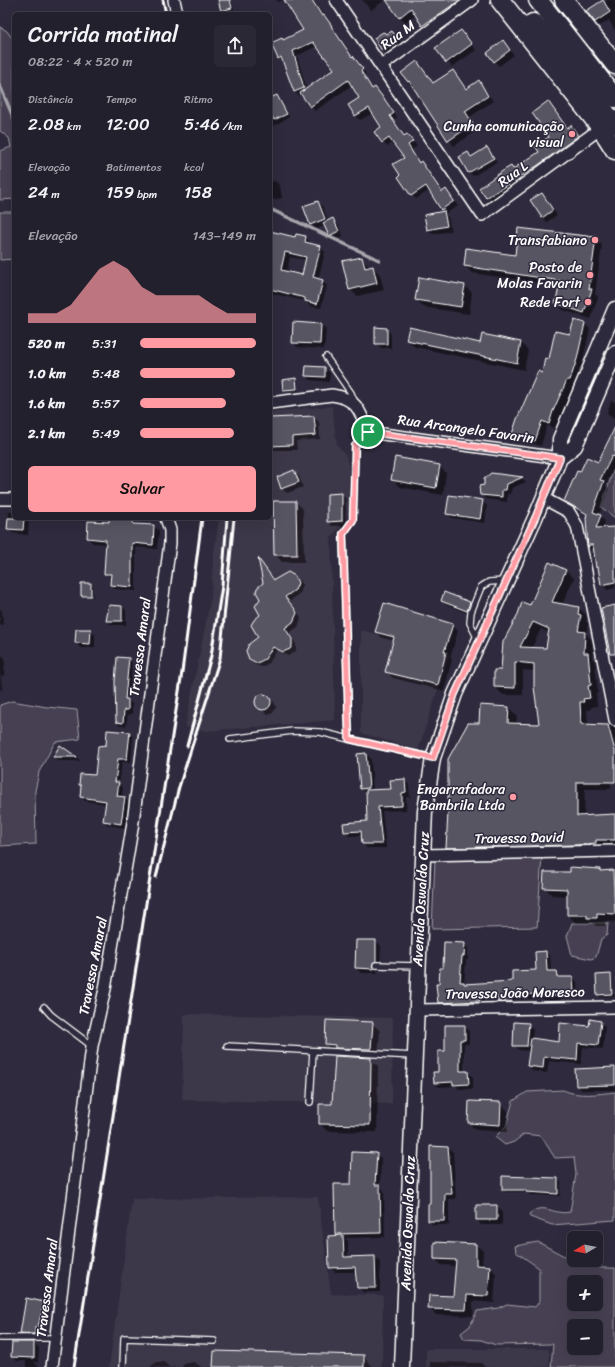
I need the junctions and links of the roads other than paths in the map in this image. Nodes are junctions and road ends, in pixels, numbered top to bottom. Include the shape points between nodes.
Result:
1 (174, 0) edge
2 (336, 0) edge
3 (472, 0) edge
4 (500, 0) edge
5 (515, 0) edge
6 (538, 0) edge
7 (567, 1) edge
8 (177, 12) edge
9 (381, 66) junction
10 (615, 66) edge
11 (615, 98) edge
12 (608, 126) edge
13 (615, 150) edge
14 (615, 309) edge
15 (615, 353) edge
16 (326, 357) dead end
17 (592, 364) junction
18 (608, 369) junction
19 (272, 403) edge
20 (356, 405) junction
21 (368, 432) junction
22 (560, 458) junction
23 (0, 498) edge
24 (543, 498) junction
25 (12, 499) edge
26 (167, 520) edge
27 (506, 581) junction
28 (479, 641) junction
29 (615, 720) edge
30 (230, 739) dead end
31 (349, 739) junction
32 (433, 758) junction
33 (615, 851) edge
34 (423, 855) junction
35 (376, 965) dead end
36 (418, 966) junction
37 (44, 1007) dead end
38 (615, 1007) edge
39 (416, 1010) junction
40 (92, 1046) junction
41 (227, 1046) dead end
42 (313, 1051) junction
43 (414, 1056) junction
44 (310, 1102) dead end
45 (0, 1338) edge
46 (56, 1338) junction
47 (214, 1341) dead end
48 (52, 1367) edge
49 (123, 1367) edge
50 (402, 1367) edge

1 - 8 street
2 - 9 street
3 - 9 street, Rua M
4 - 12 highway
5 - 12 highway
6 - 11 highway
7 - 10 highway
9 - 12 street, Rua L via 482,215
12 - 13 highway
14 - 17 street, Avenida Oswaldo Cruz
15 - 18 street, Avenida Oswaldo Cruz
16 - 20 lane
17 - 18 street
17 - 22 street, Avenida Oswaldo Cruz via 560,439
18 - 22 street, Avenida Oswaldo Cruz via 575,446
19 - 20 street via 332,395 348,398
20 - 21 street
21 - 22 street, Rua Arcangelo Favarin
21 - 31 lane via 355,446 353,520 343,534
22 - 24 street, Avenida Oswaldo Cruz
23 - 25 street
24 - 27 street, Avenida Oswaldo Cruz
24 - 29 street via 569,512 578,526
26 - 40 street, Travessa Amaral via 170,530 132,829 105,988
27 - 28 street, Avenida Oswaldo Cruz
27 - 28 lane via 489,582 481,588 471,612 470,623
28 - 32 street, Avenida Oswaldo Cruz via 455,694
30 - 31 lane via 293,731 320,732
31 - 32 lane
32 - 34 street, Avenida Oswaldo Cruz via 425,811
33 - 34 street, Travessa David
34 - 36 street, Avenida Oswaldo Cruz
35 - 36 lane
36 - 39 street, Avenida Oswaldo Cruz
37 - 40 lane
38 - 39 street, Travessa João Moresco
39 - 43 street, Avenida Oswaldo Cruz
40 - 46 street, Travessa Amaral
41 - 42 lane
42 - 43 lane
42 - 44 lane
43 - 50 street, Avenida Oswaldo Cruz
45 - 46 lane
46 - 48 street, Travessa Amaral
47 - 49 lane via 124,1338

